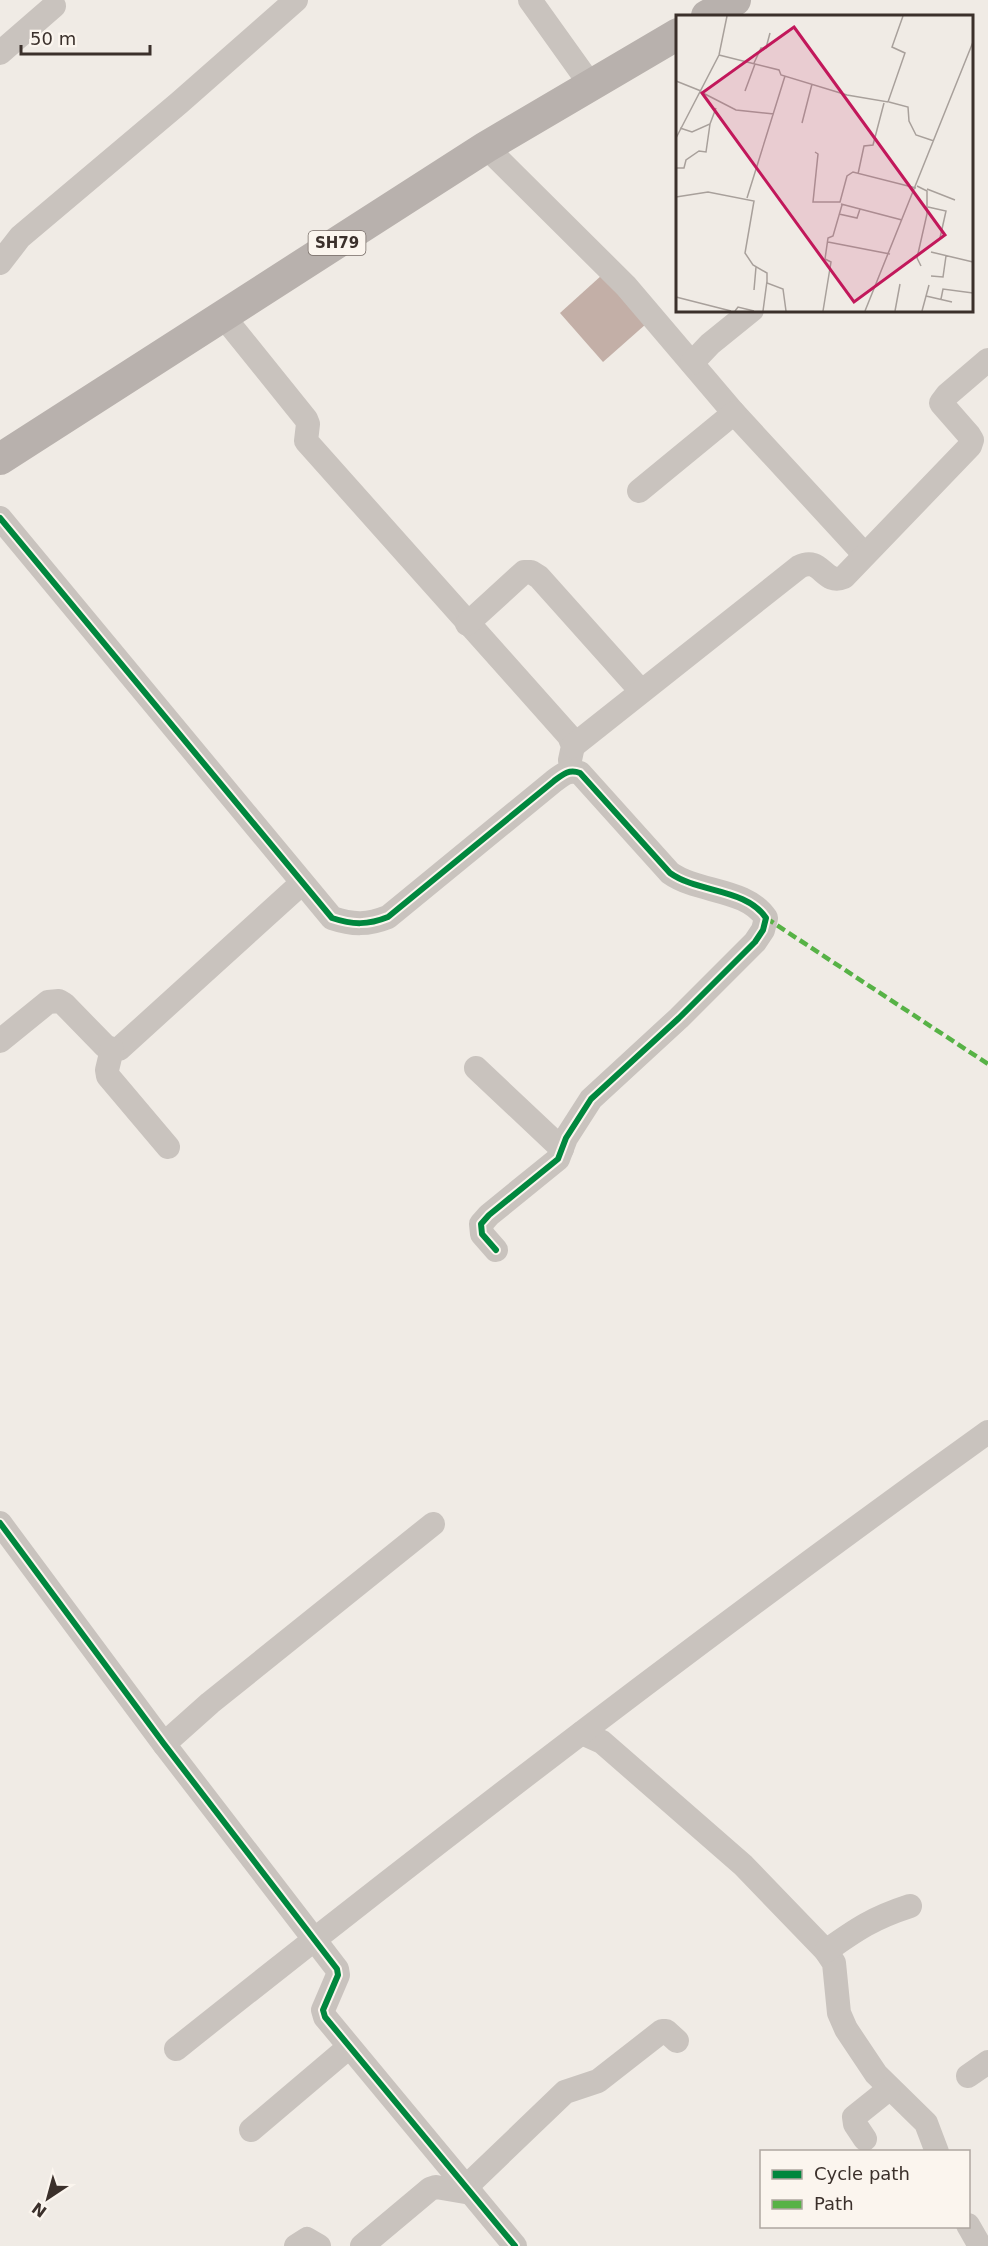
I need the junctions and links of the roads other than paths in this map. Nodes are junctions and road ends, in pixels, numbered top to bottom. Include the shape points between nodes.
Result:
1 (296, 0) edge
2 (530, 0) edge
3 (735, 0) edge
4 (54, 6) dead end
5 (709, 15) edge
6 (676, 35) edge
7 (0, 53) edge
8 (590, 84) junction
9 (486, 147) junction
10 (0, 263) edge
11 (750, 312) edge
12 (223, 316) junction
13 (988, 360) edge
14 (692, 363) junction
15 (734, 413) junction
16 (0, 459) edge
17 (639, 491) dead end
18 (0, 518) edge
19 (864, 554) junction
20 (467, 624) junction
21 (641, 691) junction
22 (573, 746) junction
23 (564, 773) junction
24 (302, 883) junction
25 (0, 1041) edge
26 (112, 1049) junction
27 (476, 1068) dead end
28 (168, 1147) dead end
29 (562, 1149) junction
30 (496, 1251) dead end
31 (988, 1432) edge
32 (0, 1523) edge
33 (433, 1524) dead end
34 (582, 1733) junction
35 (164, 1744) junction
36 (910, 1906) dead end
37 (314, 1939) junction
38 (826, 1951) junction
39 (677, 2041) dead end
40 (349, 2047) junction
41 (176, 2049) dead end
42 (988, 2062) edge
43 (968, 2076) dead end
44 (889, 2089) junction
45 (251, 2130) dead end
46 (865, 2139) dead end
47 (937, 2150) edge
48 (468, 2190) junction
49 (970, 2227) edge
50 (296, 2246) edge
51 (319, 2246) edge
52 (362, 2246) edge
53 (515, 2246) edge
54 (980, 2246) edge

1 - 10 street via 20,237
2 - 8 street
3 - 5 main road
4 - 7 street
6 - 8 main road, SH79
8 - 9 main road, SH79
9 - 12 main road, SH79
9 - 14 street via 609,268
11 - 14 street
12 - 16 main road, SH79
12 - 20 street via 306,419 306,441
13 - 19 street via 941,403 969,435 970,446
14 - 15 street
15 - 17 street
15 - 19 street
18 - 24 street
19 - 21 street via 837,580 812,563 799,567
20 - 21 street via 524,572 531,572
20 - 22 street via 569,736
21 - 22 street
22 - 23 street
23 - 24 street via 388,917 372,923 350,924 332,918
23 - 29 street via 580,773 670,873 748,901 766,918 755,942 591,1100
24 - 26 street via 125,1044
25 - 26 street via 48,1002 58,1001
26 - 28 street via 108,1076
27 - 29 street
29 - 30 street via 558,1159 481,1224 482,1234
31 - 34 street
32 - 35 street
33 - 35 street
34 - 37 street
34 - 38 street via 602,1742 743,1864
35 - 37 street
36 - 38 street via 864,1924
37 - 40 street via 338,1976 323,2010 325,2017
37 - 41 street
38 - 44 street via 834,1963 841,2020
39 - 48 street via 662,2031 598,2081 565,2092
40 - 45 street
40 - 48 street
42 - 43 street
44 - 46 street via 854,2118
44 - 47 street via 926,2123
48 - 52 street via 430,2189
48 - 53 street
49 - 54 street
50 - 51 street via 307,2239

